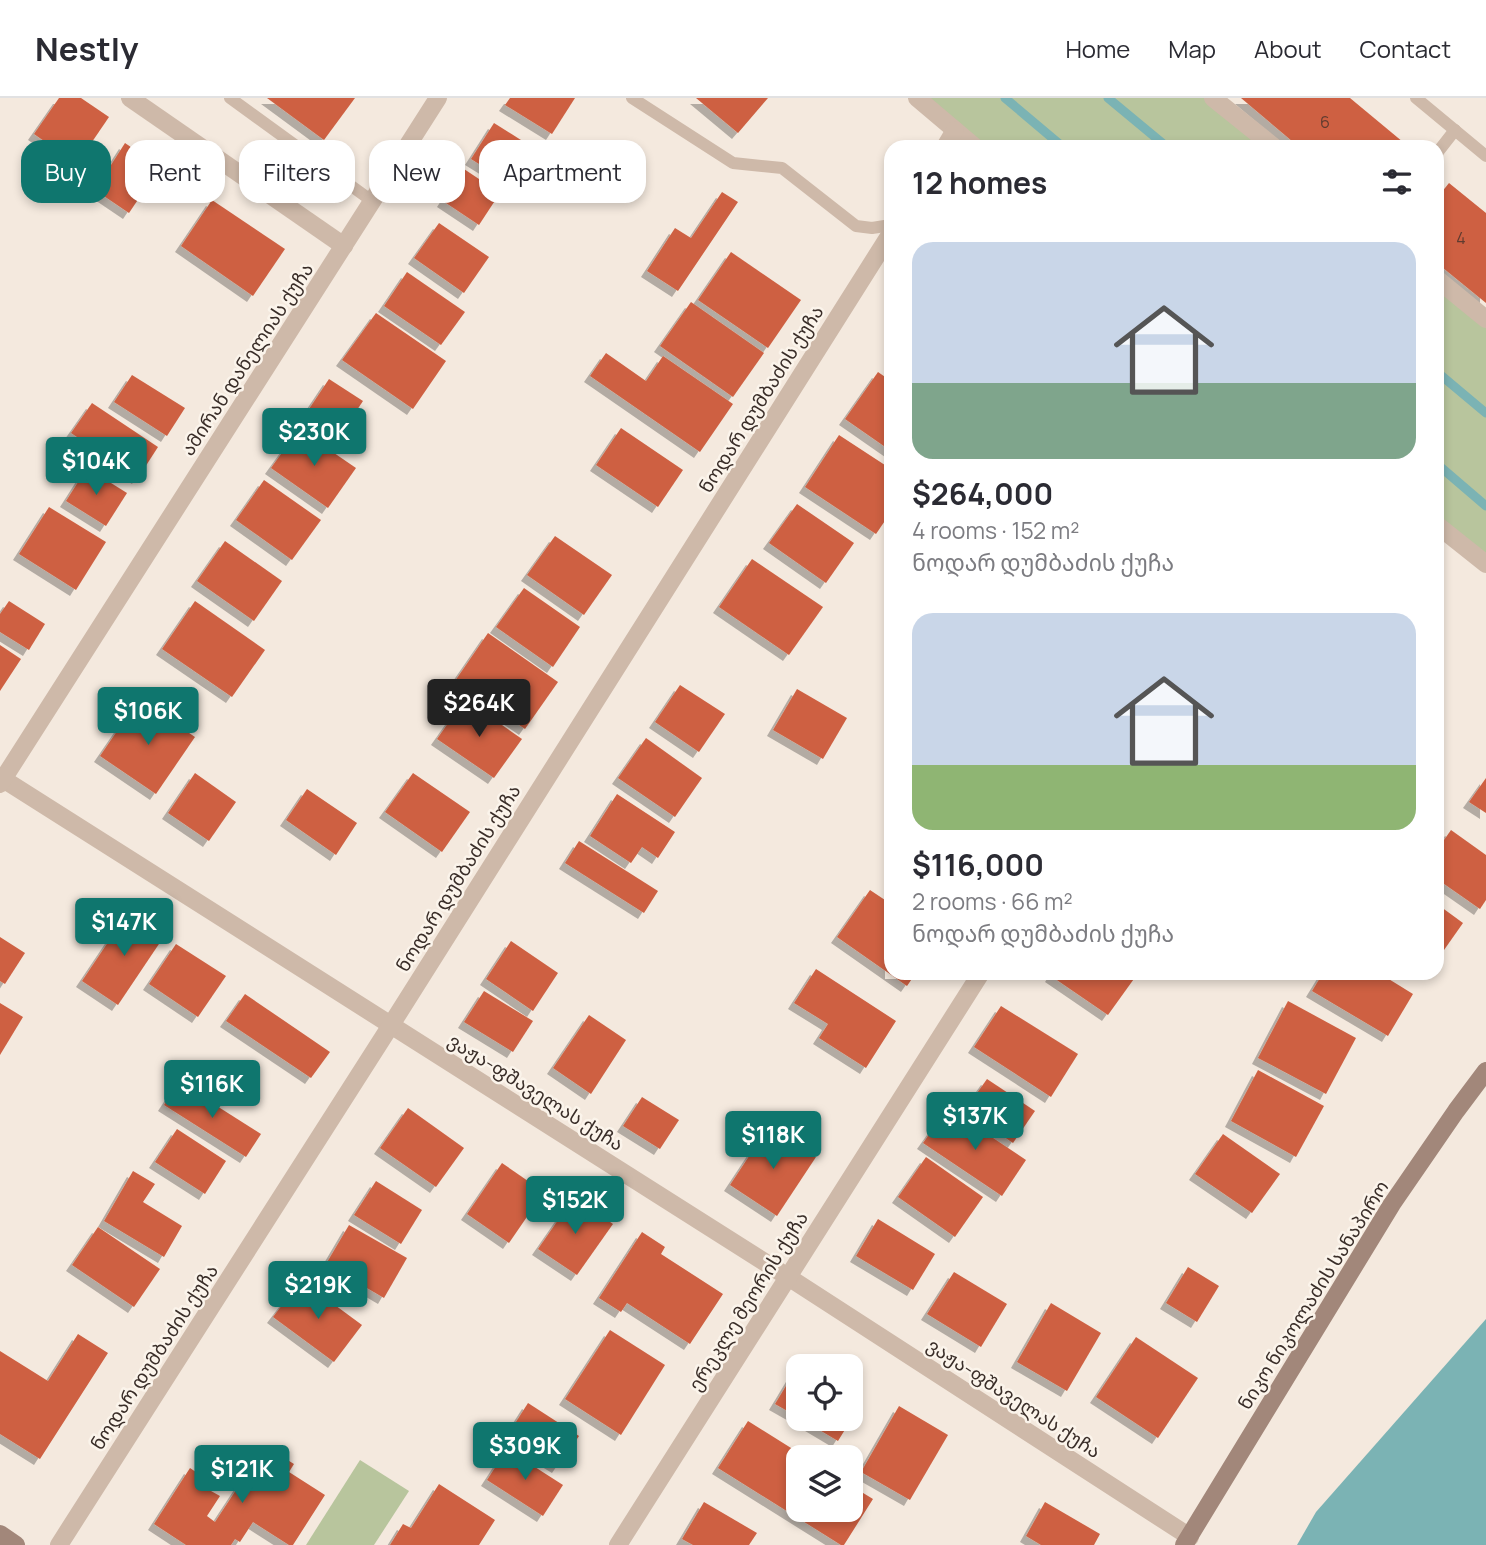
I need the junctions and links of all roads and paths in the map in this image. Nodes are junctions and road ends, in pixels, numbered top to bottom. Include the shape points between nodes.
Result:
1 (130, 98) edge
2 (230, 98) edge
3 (438, 98) edge
4 (632, 98) edge
5 (917, 98) edge
6 (1213, 98) edge
7 (1416, 98) edge
8 (955, 130) junction
9 (1455, 130) junction
10 (411, 140) edge
11 (949, 140) edge
12 (967, 140) edge
13 (1265, 140) edge
14 (1444, 144) edge
15 (1486, 156) edge
16 (369, 199) edge
17 (371, 203) edge
18 (884, 226) edge
19 (884, 244) edge
20 (344, 246) junction
21 (1444, 285) edge
22 (1486, 319) edge
23 (1444, 531) edge
24 (1486, 564) edge
25 (1, 780) edge
26 (977, 980) edge
27 (391, 1025) junction
28 (1486, 1072) edge
29 (788, 1277) junction
30 (0, 1534) edge
31 (1187, 1541) edge
32 (16, 1545) edge
33 (59, 1545) edge
34 (618, 1545) edge

1 - 20 street
2 - 16 lane
3 - 10 street, ამირან დანელიას ქუჩა
4 - 18 lane via 733,163 782,168 856,226
5 - 8 street
6 - 13 street
7 - 9 lane
8 - 11 street
8 - 12 street
9 - 14 lane
9 - 15 lane
17 - 20 street, ამირან დანელიას ქუჩა
19 - 27 street, ნოდარ დუმბაძის ქუჩა
20 - 25 street, ამირან დანელიას ქუჩა
21 - 22 street
23 - 24 street
25 - 27 street, ვაჟა-ფშაველას ქუჩა
26 - 29 street, ერეკლე მეორის ქუჩა
27 - 29 street, ვაჟა-ფშაველას ქუჩა
27 - 33 street, ნოდარ დუმბაძის ქუჩა
28 - 31 street, ნიკო ნიკოლაძის სანაპირო via 1392,1204
29 - 31 street, ვაჟა-ფშაველას ქუჩა
29 - 34 street, ერეკლე მეორის ქუჩა
30 - 32 street

